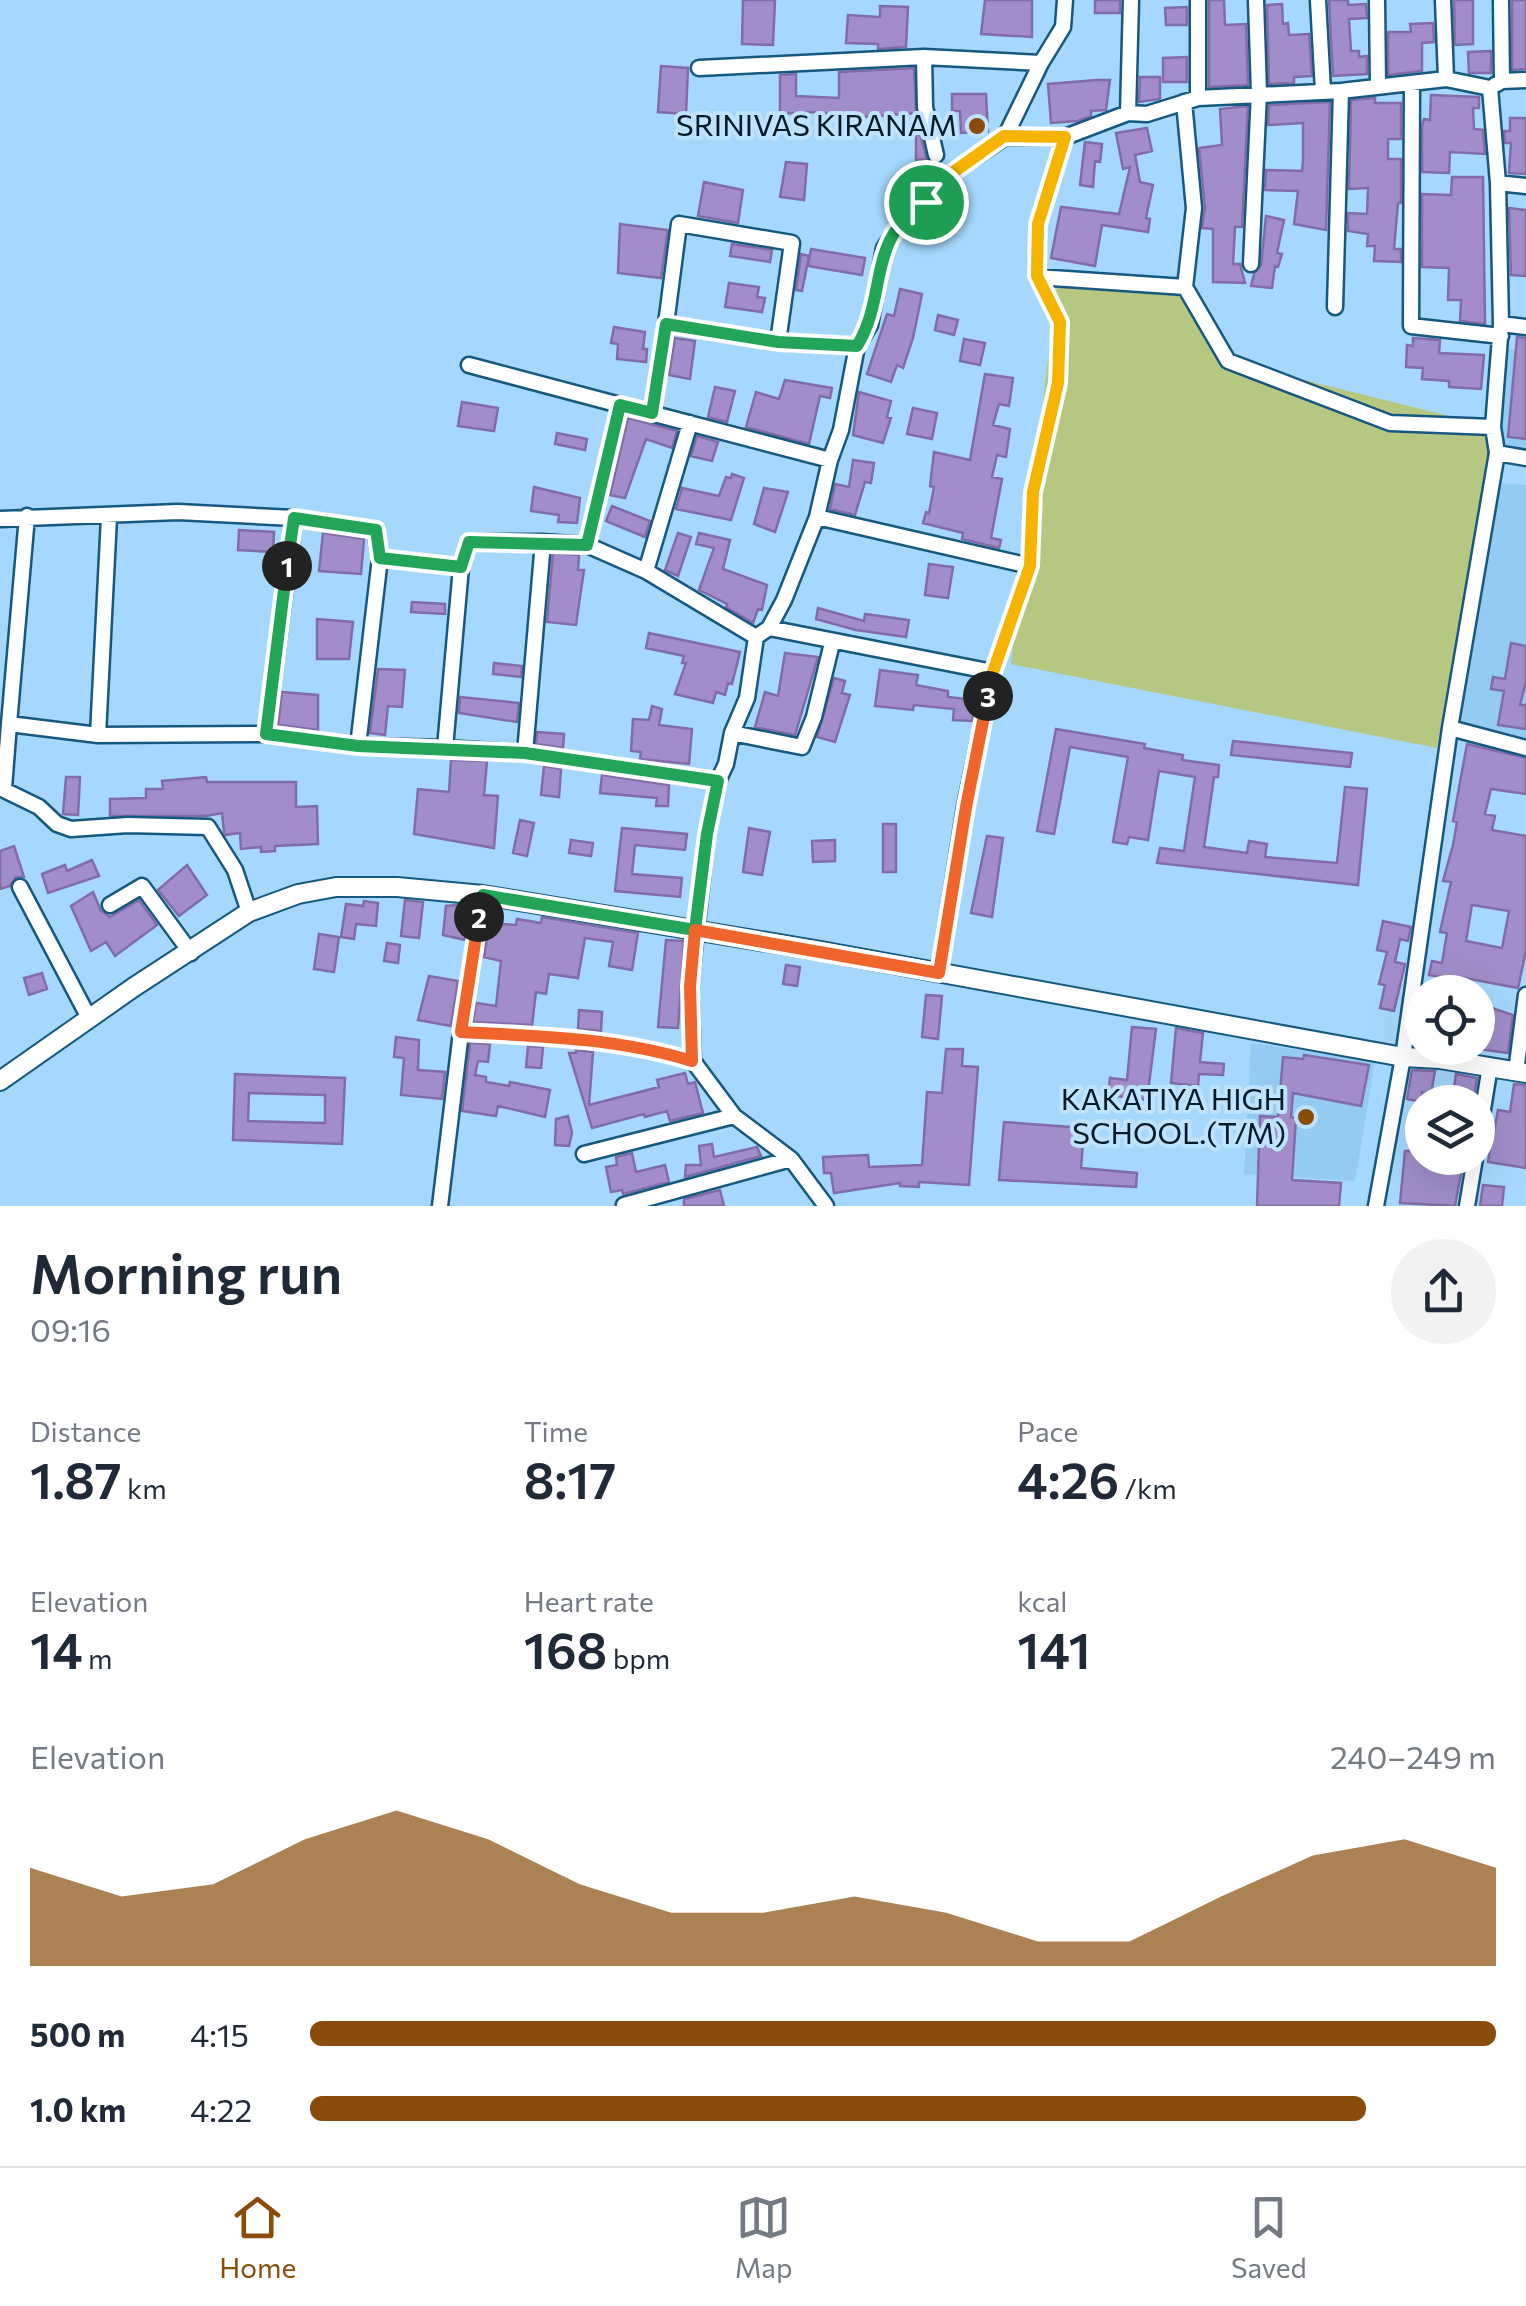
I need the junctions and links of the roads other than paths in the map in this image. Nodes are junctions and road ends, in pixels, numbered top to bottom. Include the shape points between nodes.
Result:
1 (1065, 0) edge
2 (1131, 0) edge
3 (1198, 0) edge
4 (1256, 0) edge
5 (1318, 0) edge
6 (1377, 0) edge
7 (1443, 0) edge
8 (1501, 0) edge
9 (924, 57) junction
10 (1041, 63) junction
11 (699, 68) dead end
12 (1446, 80) junction
13 (1526, 80) edge
14 (1412, 83) junction
15 (1496, 84) junction
16 (1378, 85) junction
17 (1322, 91) junction
18 (1341, 92) junction
19 (1259, 93) junction
20 (1191, 100) junction
21 (1128, 113) junction
22 (1004, 136) junction
23 (1065, 137) junction
24 (936, 155) dead end
25 (1498, 183) junction
26 (1526, 186) edge
27 (1251, 264) dead end
28 (1037, 276) junction
29 (1185, 287) junction
30 (1335, 308) dead end
31 (666, 324) junction
32 (1526, 328) edge
33 (1501, 330) junction
34 (778, 342) junction
35 (857, 346) junction
36 (470, 365) dead end
37 (620, 405) junction
38 (652, 413) junction
39 (690, 423) junction
40 (1493, 427) junction
41 (1497, 454) junction
42 (1526, 458) edge
43 (830, 460) junction
44 (27, 516) junction
45 (817, 517) junction
46 (108, 518) junction
47 (294, 518) junction
48 (0, 519) edge
49 (544, 542) junction
50 (587, 545) junction
51 (380, 558) junction
52 (1030, 566) junction
53 (461, 567) junction
54 (646, 570) junction
55 (763, 633) junction
56 (832, 643) junction
57 (993, 672) junction
58 (9, 724) junction
59 (1450, 728) junction
60 (732, 733) junction
61 (266, 734) junction
62 (98, 735) junction
63 (358, 746) junction
64 (445, 748) junction
65 (1526, 748) edge
66 (525, 753) junction
67 (718, 781) junction
68 (2, 788) edge
69 (20, 887) dead end
70 (483, 895) junction
71 (110, 905) dead end
72 (249, 912) junction
73 (695, 930) junction
74 (191, 952) junction
75 (939, 973) junction
76 (1526, 994) edge
77 (89, 1018) junction
78 (461, 1032) junction
79 (1403, 1057) junction
80 (692, 1061) junction
81 (1490, 1066) junction
82 (1521, 1073) edge
83 (0, 1081) edge
84 (1487, 1085) edge
85 (734, 1116) junction
86 (584, 1154) dead end
87 (791, 1159) junction
88 (1471, 1175) edge
89 (440, 1206) edge
90 (624, 1206) edge
91 (826, 1206) edge
92 (1376, 1206) edge
93 (1466, 1206) edge

1 - 10 street via 1063,27
2 - 21 street
3 - 20 street
4 - 19 street
5 - 17 street
6 - 16 street
7 - 12 street
8 - 15 street
9 - 10 street
9 - 11 street
9 - 24 street via 925,107
10 - 22 street
12 - 14 street
12 - 15 street
13 - 15 street
14 - 16 street
14 - 33 street via 1411,326
15 - 25 street
16 - 18 street
17 - 18 street
17 - 19 street
18 - 30 street
19 - 20 street
19 - 27 street
20 - 21 street via 1148,114
20 - 29 street via 1194,208
21 - 23 street
22 - 23 street
22 - 35 street via 907,214 884,248 870,325
23 - 28 street via 1038,224
25 - 26 street
25 - 33 street
28 - 29 street
28 - 52 street via 1060,322 1058,383 1033,492
29 - 40 street via 1228,361 1390,422
31 - 34 street
31 - 34 street via 679,224 792,243
31 - 38 street
32 - 33 street
33 - 40 street
34 - 35 street
35 - 43 street
36 - 37 street
37 - 38 street
37 - 50 street
38 - 39 street
39 - 43 street
39 - 54 street
40 - 41 street
41 - 42 street
41 - 59 street
43 - 45 street
44 - 46 street
44 - 48 street
44 - 58 street
45 - 52 street
45 - 55 street
46 - 47 street via 178,512
46 - 62 street
47 - 51 street via 376,530
47 - 61 street
49 - 50 street
49 - 53 street via 469,542
49 - 66 street
50 - 54 street
51 - 53 street
51 - 63 street
52 - 57 street
53 - 64 street
54 - 55 street
55 - 56 street
55 - 60 street
56 - 57 street
56 - 60 street via 802,748
57 - 75 street
58 - 62 street
58 - 68 street
59 - 65 street
59 - 79 street
60 - 67 street
61 - 62 street
61 - 63 street
63 - 64 street
64 - 66 street
66 - 67 street
67 - 73 street
68 - 72 street via 71,829 208,827 235,870
69 - 77 street
70 - 72 main road via 336,886
70 - 73 main road
70 - 78 street
71 - 74 street via 142,886
72 - 74 main road
73 - 75 main road
73 - 80 street
74 - 77 main road
75 - 79 main road
76 - 82 street
77 - 83 main road
78 - 80 street via 585,1038
78 - 89 street
79 - 81 main road
79 - 92 street
80 - 85 street
81 - 82 main road
81 - 84 street
85 - 86 street
85 - 87 street
87 - 90 street
87 - 91 street
88 - 93 street

